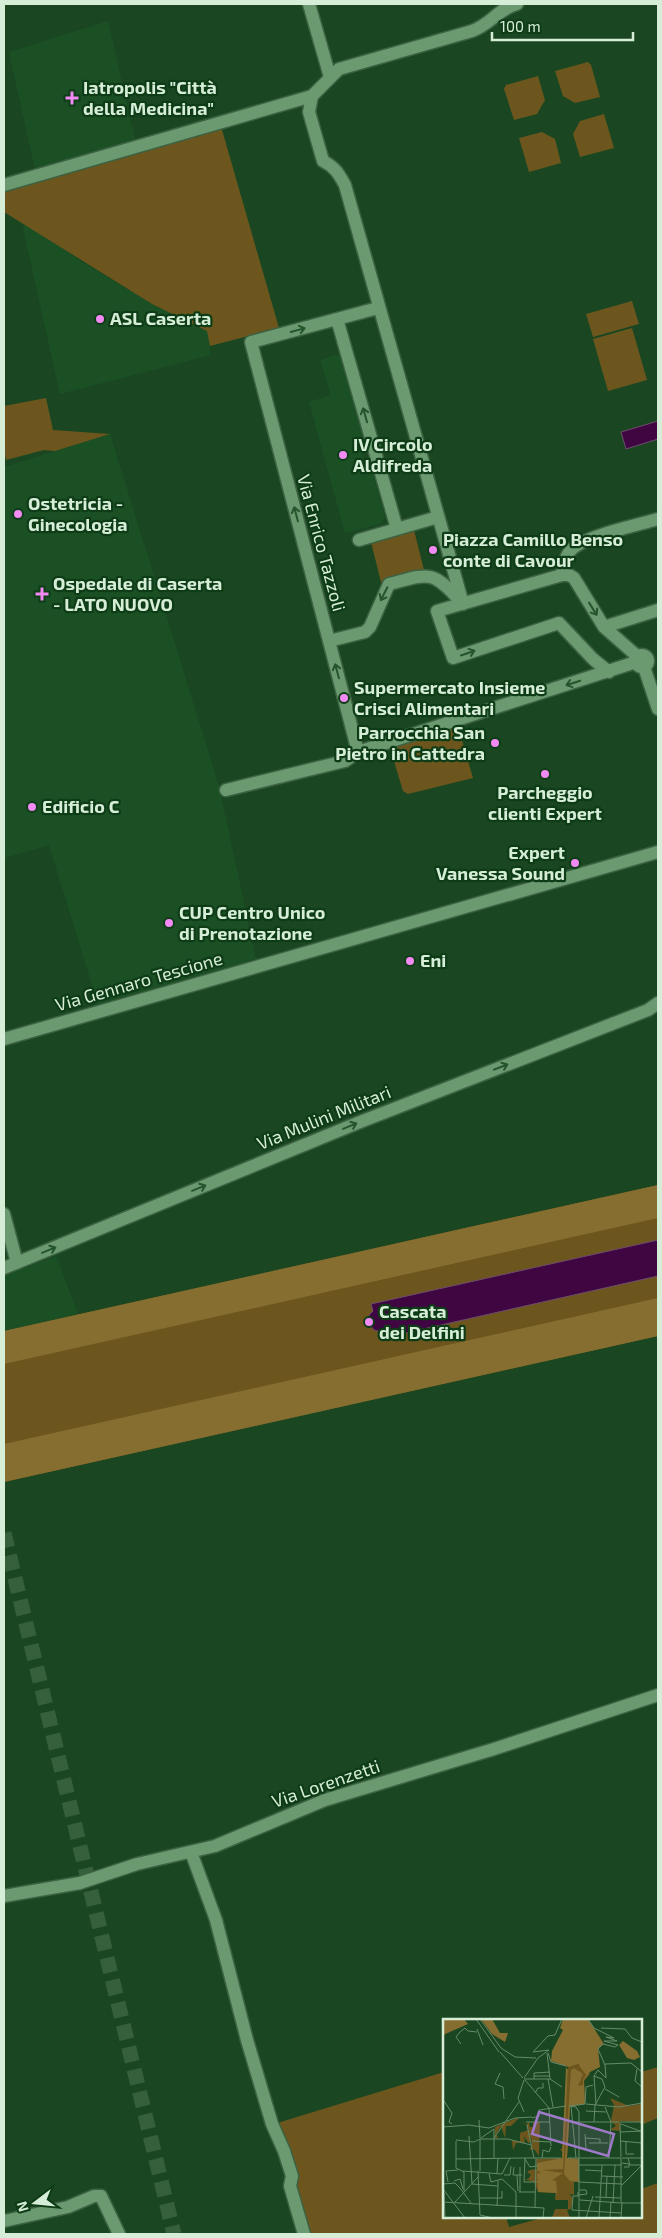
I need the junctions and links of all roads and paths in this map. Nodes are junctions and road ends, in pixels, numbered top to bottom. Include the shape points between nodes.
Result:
1 (308, 4) edge
2 (517, 4) edge
3 (330, 77) junction
4 (312, 96) junction
5 (4, 185) edge
6 (378, 308) junction
7 (337, 319) junction
8 (438, 517) junction
9 (658, 519) edge
10 (398, 529) junction
11 (359, 540) dead end
12 (562, 576) junction
13 (463, 604) junction
14 (658, 610) edge
15 (604, 627) junction
16 (329, 641) junction
17 (645, 661) edge
18 (609, 672) junction
19 (658, 709) edge
20 (358, 752) junction
21 (226, 790) dead end
22 (658, 852) edge
23 (658, 1004) edge
24 (4, 1038) edge
25 (4, 1214) edge
26 (17, 1263) junction
27 (4, 1268) edge
28 (658, 1695) edge
29 (191, 1852) junction
30 (4, 1896) edge
31 (4, 2221) edge
32 (120, 2234) edge
33 (304, 2234) edge

1 - 3 street
2 - 3 street via 505,8 486,26 339,69
3 - 4 street
4 - 5 street
4 - 6 street via 309,112 323,161 332,166 344,185
6 - 7 street
6 - 8 street
10 -> 7 street
16 -> 7 street, Via Enrico Tazzoli via 251,342
8 - 10 street
8 - 13 street
9 - 12 street via 589,539 571,550
10 - 11 street
12 - 13 street
12 -> 15 street via 574,578
13 -> 16 street via 444,582 426,575 389,584 365,632
13 -> 18 street via 436,611 453,658 559,623
14 - 15 street
15 - 17 street
20 -> 16 street, Via Enrico Tazzoli
17 - 18 street
17 - 19 street
18 -> 20 street
20 - 21 street via 345,761
22 - 24 street, Via Gennaro Tescione
26 -> 23 street, Via Mulini Militari
25 - 26 street
26 - 27 street, Via Mulini Militari
28 - 29 street, Via Lorenzetti via 325,1800 215,1846
29 - 30 street, Via Lorenzetti via 137,1864 80,1883
29 - 33 street via 216,1920 247,2040 272,2124 292,2176 290,2186
31 - 32 street via 101,2196

